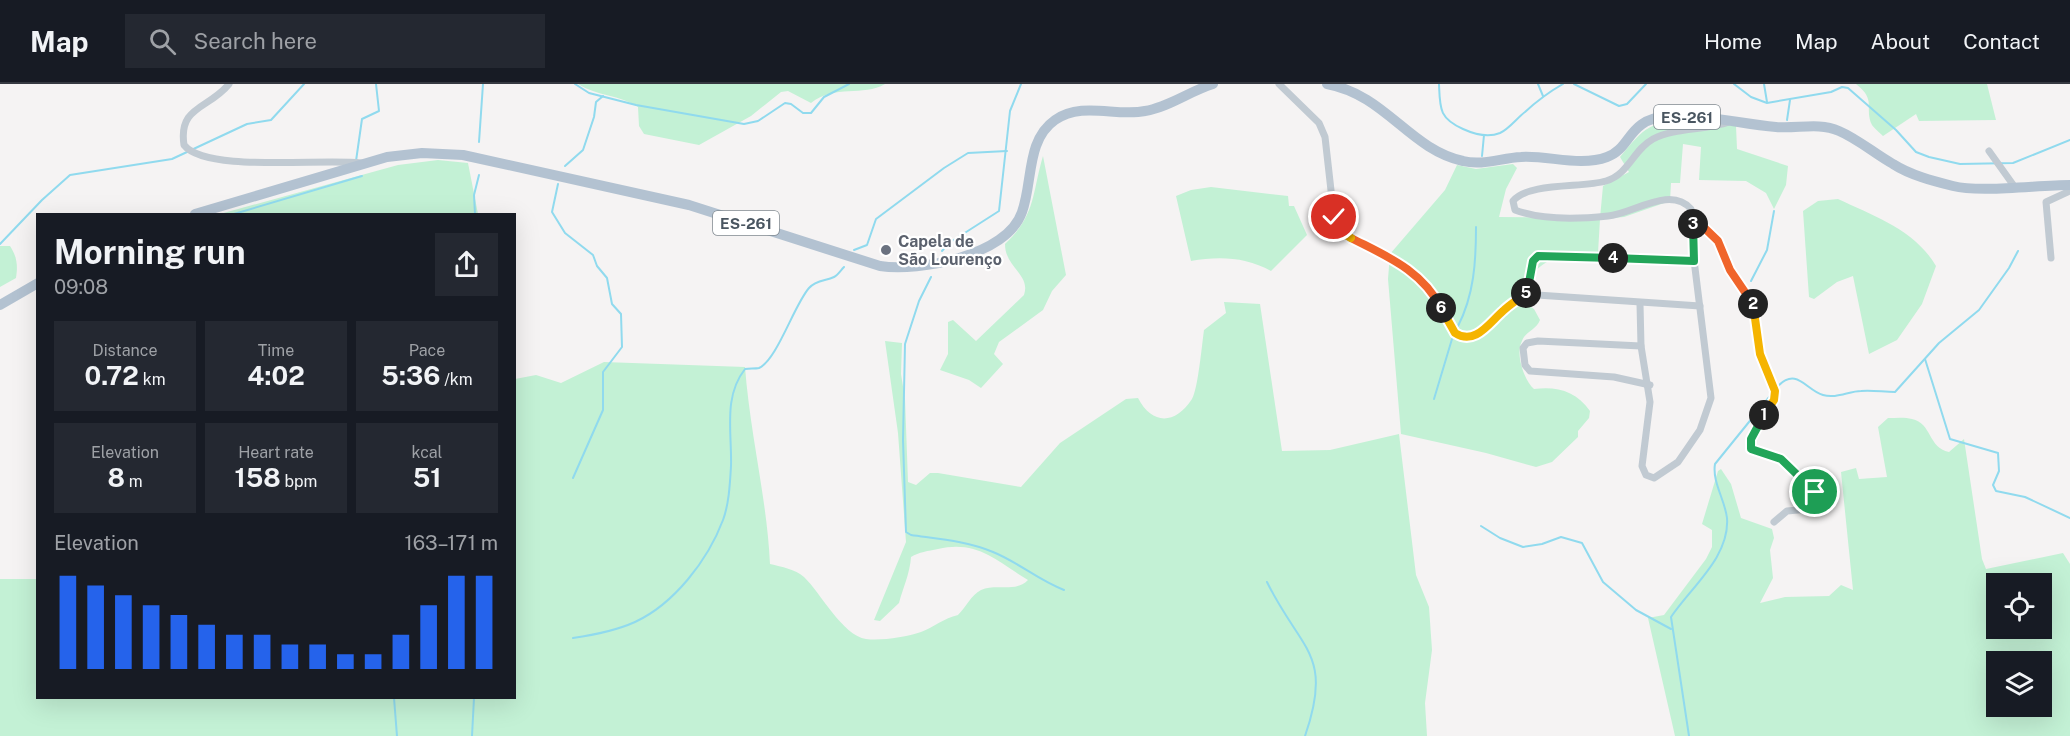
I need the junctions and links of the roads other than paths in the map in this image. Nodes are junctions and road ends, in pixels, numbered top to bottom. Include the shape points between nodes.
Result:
1 (229, 84) edge
2 (1213, 84) edge
3 (1279, 84) edge
4 (1328, 84) edge
5 (1734, 121) junction
6 (1989, 151) dead end
7 (367, 163) junction
8 (2070, 185) edge
9 (2014, 186) junction
10 (2070, 190) edge
11 (198, 213) edge
12 (1692, 216) junction
13 (2050, 258) dead end
14 (1694, 261) junction
15 (36, 284) edge
16 (1529, 291) junction
17 (1640, 304) junction
18 (0, 305) edge
19 (1700, 306) junction
20 (1641, 346) junction
21 (1650, 385) junction
22 (1774, 522) dead end

1 - 7 street via 188,116 182,129 184,145 197,156 234,162
2 - 7 main road, ES-261 via 1146,111 1084,111 1056,119 1039,138 1022,214 1013,227 985,248 909,268 859,260 689,205 462,155 402,155
3 - 16 street via 1319,123 1325,137 1334,217 1341,232 1409,268 1437,300 1455,333 1476,335
4 - 5 main road, ES-261 via 1373,102 1436,151 1477,164 1522,157 1602,159 1615,152 1635,128 1668,116
5 - 9 main road, ES-261 via 1830,128 1923,177 1972,189
5 - 12 street via 1651,140 1621,174 1607,181 1544,189 1519,196 1512,204 1524,213 1605,216 1675,200 1686,203
6 - 9 street
7 - 11 main road, ES-261
8 - 9 main road, ES-261
10 - 13 street via 2046,202
12 - 14 street
12 - 22 street via 1718,241 1730,270 1753,304 1760,354 1775,391 1774,400 1751,439 1751,449 1781,459 1823,500 1820,508 1787,512
14 - 16 street via 1542,255 1533,261
14 - 19 street
15 - 18 main road
16 - 17 street via 1537,295
17 - 19 street
17 - 20 street
19 - 21 street via 1711,389 1709,405 1700,430 1678,462 1659,477 1649,478 1641,462
20 - 21 street
20 - 21 street via 1538,341 1523,348 1525,365 1532,372 1614,377

